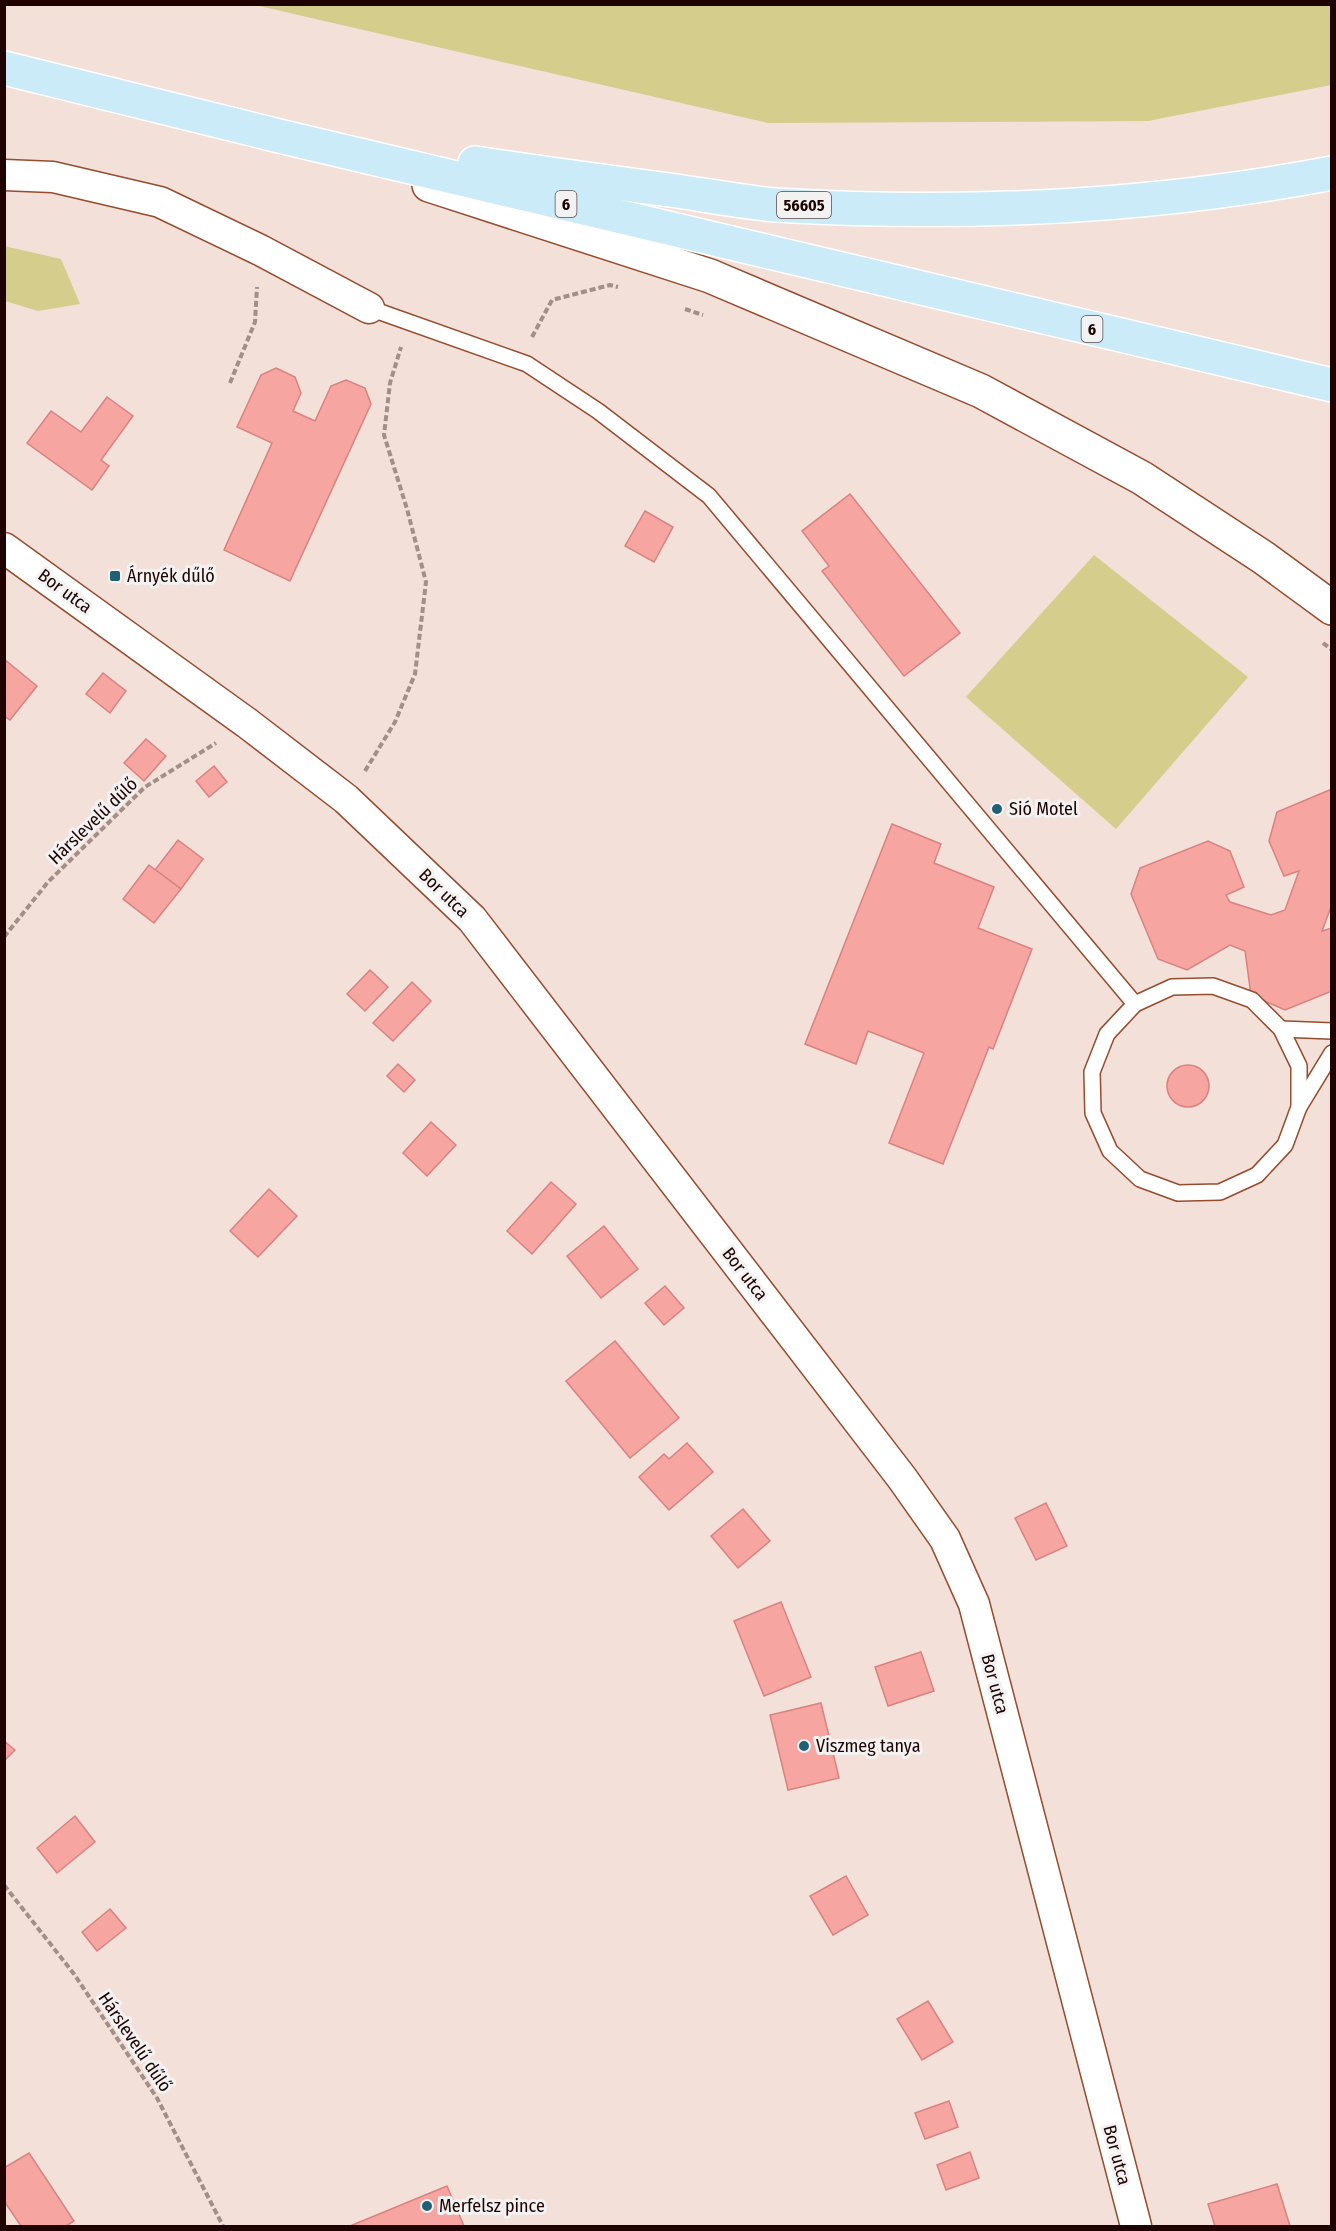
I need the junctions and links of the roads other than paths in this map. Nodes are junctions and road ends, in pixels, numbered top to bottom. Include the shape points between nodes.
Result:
1 (4, 68) edge
2 (279, 136) junction
3 (1332, 173) edge
4 (4, 175) edge
5 (369, 308) joint
6 (1332, 385) edge
7 (4, 548) edge
8 (1332, 608) edge
9 (1135, 1004) junction
10 (1281, 1029) junction
11 (1332, 1031) edge
12 (1332, 1053) edge
13 (1299, 1107) junction
14 (1136, 2226) edge

1 - 2 main road, 6
2 - 3 main road, 56605 via 774,204 960,210 1048,208 1159,198
2 - 6 main road, 6
2 - 8 street via 710,276 981,391 1142,478
4 - 5 street via 53,177 160,202
5 - 9 lane via 527,364 598,411 709,496
7 - 14 street, Bor utca via 346,799 472,919 945,1539 974,1605
9 - 10 lane via 1172,987 1213,986 1252,1000
9 - 13 lane via 1107,1034 1099,1053 1092,1072 1093,1113 1110,1151 1140,1179 1178,1193 1220,1192 1257,1175 1285,1145
10 - 11 lane
10 - 13 lane via 1299,1066
12 - 13 lane

